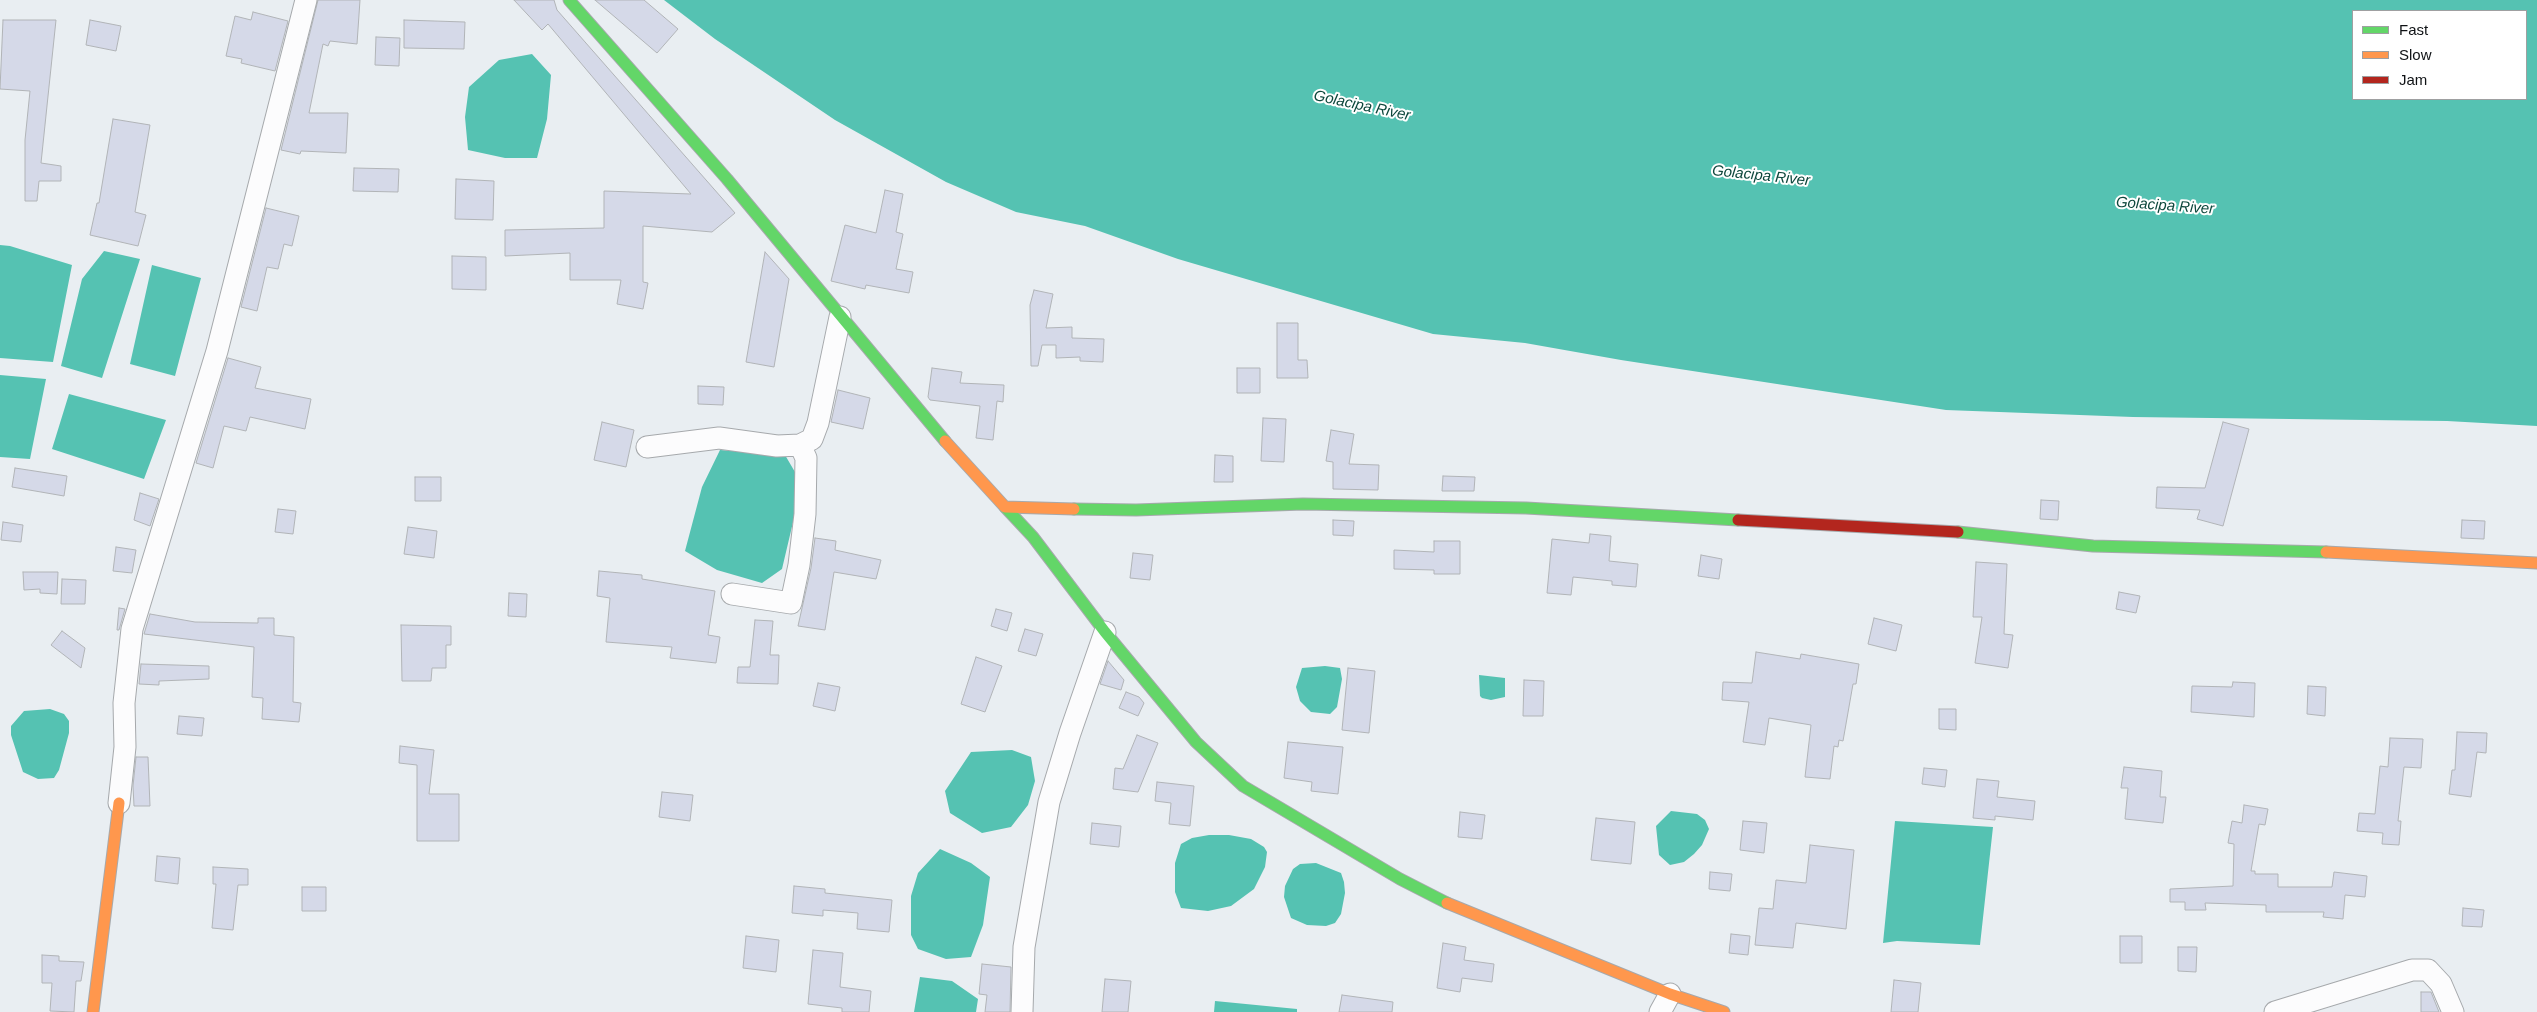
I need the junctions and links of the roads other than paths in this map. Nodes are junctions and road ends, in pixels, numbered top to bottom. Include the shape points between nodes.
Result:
1 (306, 0) edge
2 (569, 0) edge
3 (840, 317) junction
4 (800, 445) junction
5 (647, 447) dead end
6 (1005, 506) junction
7 (2537, 563) edge
8 (732, 594) dead end
9 (1104, 632) junction
10 (120, 803) joint
11 (1670, 994) junction
12 (93, 1012) edge
13 (1022, 1012) edge
14 (1660, 1012) edge
15 (1724, 1012) edge
16 (2275, 1012) edge
17 (2453, 1012) edge

1 - 10 street via 217,351 132,629 124,703 125,747
2 - 3 street via 727,179
3 - 4 street via 818,423 812,439
3 - 6 street via 932,427
4 - 5 street via 777,446 719,438
4 - 8 street via 806,458 805,514 791,603
6 - 7 street via 1136,510 1303,504 1526,508 1958,532 2094,546 2301,551
6 - 9 street via 1034,537
9 - 11 street via 1196,742 1243,786 1400,879 1451,905
9 - 13 street via 1049,802 1024,948
10 - 12 street
11 - 14 street
11 - 15 street
16 - 17 street via 2412,970 2428,970 2441,984

